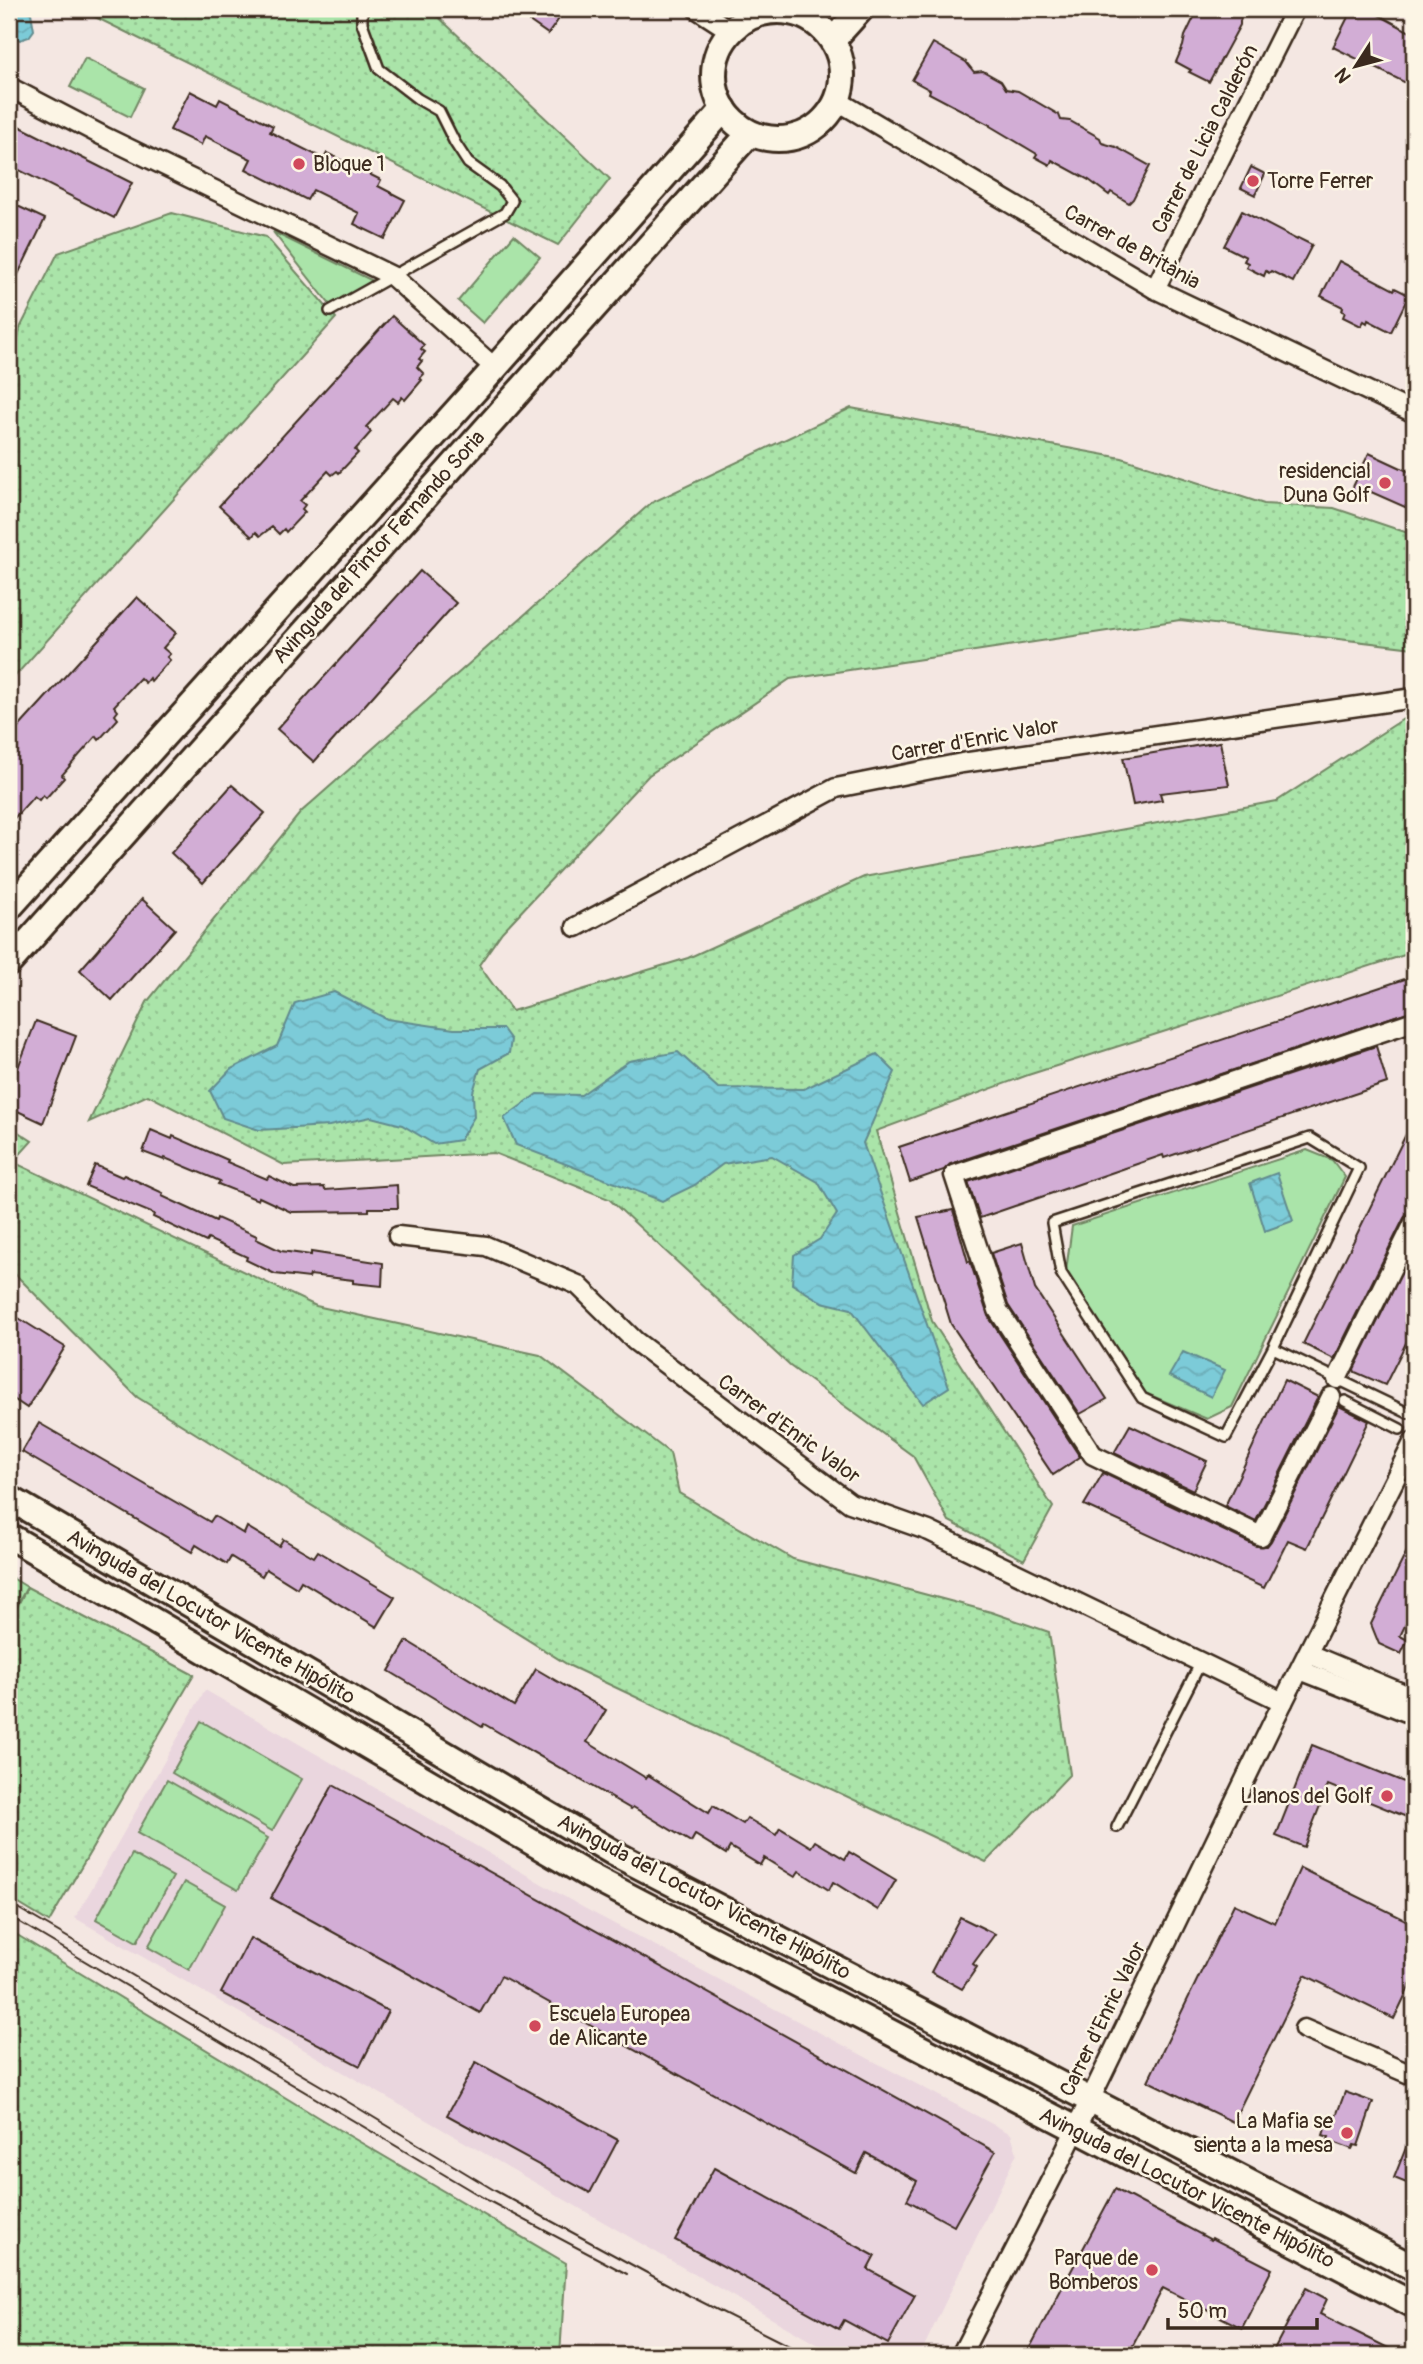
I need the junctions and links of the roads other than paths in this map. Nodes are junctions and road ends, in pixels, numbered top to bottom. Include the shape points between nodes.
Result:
1 (362, 9) edge
2 (696, 9) edge
3 (861, 9) edge
4 (1295, 9) edge
5 (809, 13) edge
6 (731, 31) junction
7 (833, 40) junction
8 (9, 87) edge
9 (838, 101) junction
10 (724, 109) junction
11 (750, 133) junction
12 (392, 276) junction
13 (1155, 289) junction
14 (330, 311) dead end
15 (495, 368) junction
16 (1414, 413) edge
17 (1414, 698) edge
18 (9, 908) edge
19 (576, 927) dead end
20 (9, 963) edge
21 (1414, 1021) edge
22 (1414, 1223) edge
23 (398, 1236) dead end
24 (1273, 1348) junction
25 (1336, 1379) junction
26 (1338, 1399) joint
27 (1408, 1413) dead end
28 (1400, 1429) dead end
29 (1414, 1441) edge
30 (9, 1498) edge
31 (9, 1536) edge
32 (1309, 1654) junction
33 (1201, 1662) junction
34 (1300, 1670) junction
35 (1414, 1698) edge
36 (1283, 1702) junction
37 (1414, 1715) edge
38 (1117, 1827) dead end
39 (1304, 2029) dead end
40 (1414, 2076) edge
41 (1089, 2100) junction
42 (1074, 2129) junction
43 (1414, 2268) edge
44 (1414, 2305) edge
45 (961, 2355) edge

1 - 12 lane via 362,23 379,69 439,111 468,163 500,186 512,201 505,213
2 - 6 street
3 - 7 main road
4 - 13 street, Carrer de Licia Calderón
5 - 6 main road via 766,12 747,18
5 - 7 main road
6 - 10 main road via 714,69
7 - 9 main road via 843,81
8 - 12 street
9 - 11 main road via 810,132 780,139
9 - 13 street, Carrer de Britània
10 - 11 main road
10 - 15 main road, Avinguda del Pintor Fernando Soria
11 - 20 main road, Avinguda del Pintor Fernando Soria
12 - 14 lane
12 - 15 street
13 - 16 street, Carrer de Britània
15 - 18 main road, Avinguda del Pintor Fernando Soria
17 - 19 street, Carrer d'Enric Valor via 962,763 836,788
21 - 26 street via 954,1175 999,1310 1093,1455 1261,1535
22 - 25 street
23 - 33 street, Carrer d'Enric Valor via 486,1245 579,1285 635,1341 850,1503 929,1531
24 - 24 lane via 1359,1168 1310,1138 1052,1223 1061,1273 1142,1398 1226,1437
24 - 25 lane
25 - 27 lane
26 - 28 lane
29 - 32 street, Carrer d'Enric Valor
30 - 41 main road, Avinguda del Locutor Vicente Hipólito via 614,1853
31 - 42 main road, Avinguda del Locutor Vicente Hipólito via 588,1875
32 - 34 street, Carrer d'Enric Valor
32 - 35 street
33 - 36 street, Carrer d'Enric Valor
33 - 38 lane
34 - 36 street, Carrer d'Enric Valor
34 - 37 street
36 - 41 street, Carrer d'Enric Valor
39 - 40 street
41 - 42 street, Carrer d'Enric Valor
41 - 43 main road, Avinguda del Locutor Vicente Hipólito
42 - 44 main road, Avinguda del Locutor Vicente Hipólito
42 - 45 street, Carrer d'Enric Valor

